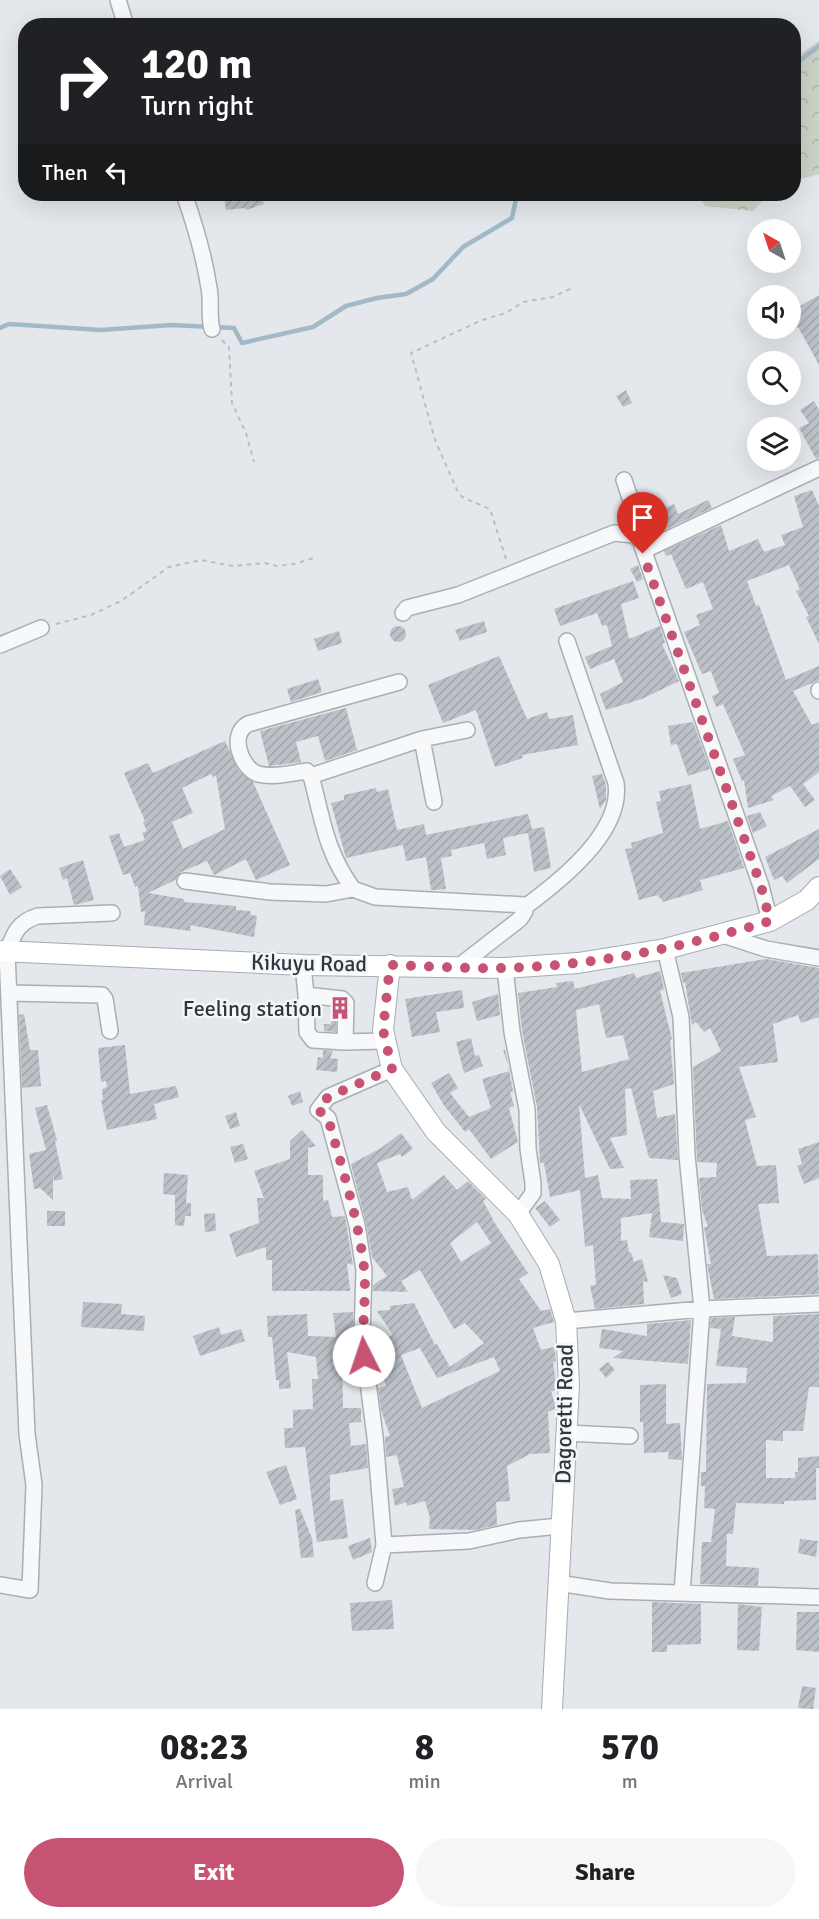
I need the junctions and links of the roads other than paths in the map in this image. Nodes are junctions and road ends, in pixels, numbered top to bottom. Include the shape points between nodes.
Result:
1 (118, 0) edge
2 (124, 18) edge
3 (186, 201) edge
4 (212, 329) road end
5 (819, 468) edge
6 (624, 480) dead end
7 (645, 543) junction
8 (403, 613) dead end
9 (42, 628) road end
10 (567, 641) dead end
11 (0, 645) edge
12 (399, 682) dead end
13 (467, 730) dead end
14 (422, 739) junction
15 (311, 776) junction
16 (434, 802) dead end
17 (185, 881) dead end
18 (819, 887) edge
19 (353, 889) junction
20 (525, 907) junction
21 (112, 913) dead end
22 (770, 921) junction
23 (723, 935) junction
24 (665, 949) junction
25 (4, 951) edge
26 (819, 958) edge
27 (303, 965) junction
28 (390, 965) junction
29 (458, 967) junction
30 (505, 968) junction
31 (9, 993) junction
32 (306, 996) junction
33 (110, 1031) dead end
34 (383, 1041) junction
35 (345, 1042) junction
36 (392, 1069) junction
37 (518, 1214) junction
38 (819, 1304) edge
39 (702, 1309) junction
40 (566, 1321) junction
41 (566, 1433) junction
42 (630, 1436) dead end
43 (560, 1526) junction
44 (384, 1545) junction
45 (375, 1583) dead end
46 (558, 1583) junction
47 (0, 1585) edge
48 (682, 1593) junction
49 (819, 1597) edge
50 (552, 1709) edge

1 - 2 street
3 - 4 street via 206,269
5 - 7 street via 651,547
6 - 7 street
7 - 8 street via 633,535 614,533 458,595 407,608
7 - 22 street via 643,554
9 - 11 street
10 - 20 street via 616,783 618,800 596,840 567,875
12 - 15 street via 248,724 237,733 236,740 249,769 255,773 307,771
13 - 14 street
14 - 15 street
14 - 16 street
15 - 19 street via 326,840 338,868
17 - 19 street via 270,892 326,894
18 - 22 main road, Kikuyu Road via 807,900
19 - 20 street via 375,897 513,902
20 - 29 street via 520,919
21 - 25 street via 28,919 16,929
22 - 23 main road, Kikuyu Road
23 - 24 main road, Kikuyu Road
23 - 26 street via 766,949
24 - 30 main road, Kikuyu Road via 578,963
24 - 39 street via 681,1017 687,1155
25 - 27 main road, Kikuyu Road
25 - 31 street
27 - 28 main road, Kikuyu Road
27 - 32 street
28 - 29 main road, Kikuyu Road
28 - 34 main road, Dagoretti Road
29 - 30 main road, Kikuyu Road
30 - 37 street via 527,1109 533,1183 533,1193
31 - 33 street via 102,995
31 - 47 street via 27,1434 34,1510 30,1590
32 - 35 street via 310,1037
32 - 35 street via 342,999 346,1003
34 - 35 street
34 - 36 main road, Dagoretti Road
36 - 37 main road, Dagoretti Road via 436,1132
36 - 44 street via 328,1097 318,1110 328,1118 357,1225 364,1270 362,1336
37 - 40 main road, Dagoretti Road via 549,1264
38 - 39 street
39 - 40 street
39 - 48 street
40 - 41 main road, Dagoretti Road
41 - 42 street
41 - 43 main road, Dagoretti Road
43 - 44 street via 469,1541
43 - 46 main road, Dagoretti Road
44 - 45 street
46 - 48 street via 610,1591
46 - 50 main road, Dagoretti Road
48 - 49 street

